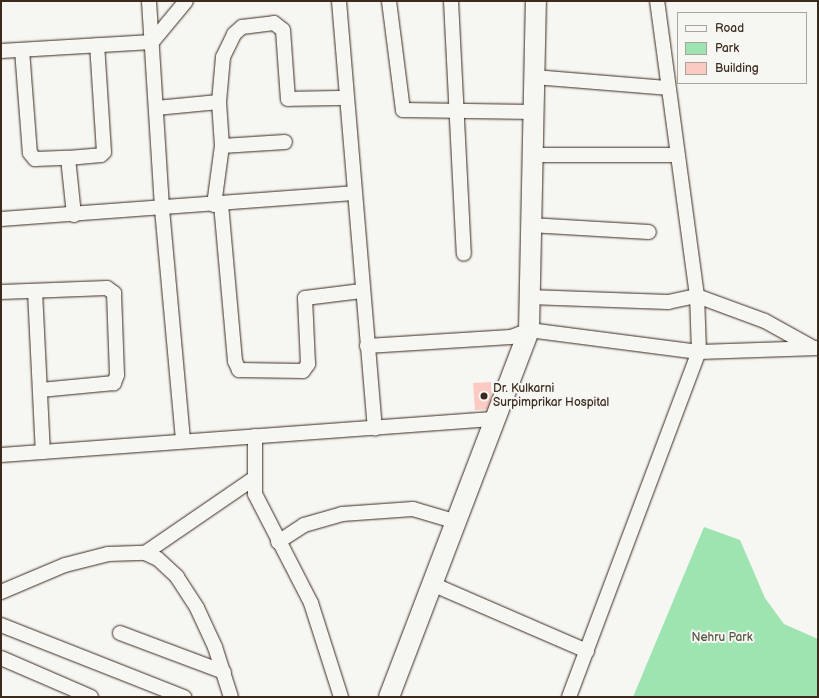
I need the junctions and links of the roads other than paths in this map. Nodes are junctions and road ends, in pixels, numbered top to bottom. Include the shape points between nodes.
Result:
1 (149, 1) edge
2 (186, 1) edge
3 (338, 1) edge
4 (389, 1) edge
5 (451, 1) edge
6 (536, 1) edge
7 (657, 1) edge
8 (152, 42) junction
9 (97, 45) junction
10 (22, 50) junction
11 (1, 51) edge
12 (534, 77) junction
13 (667, 88) junction
14 (346, 98) junction
15 (219, 102) junction
16 (156, 108) junction
17 (533, 112) junction
18 (458, 113) junction
19 (285, 142) dead end
20 (222, 146) junction
21 (532, 155) junction
22 (677, 155) junction
23 (68, 158) junction
24 (353, 193) junction
25 (218, 205) junction
26 (162, 209) junction
27 (74, 215) junction
28 (1, 219) edge
29 (530, 225) junction
30 (649, 232) dead end
31 (464, 254) dead end
32 (34, 291) junction
33 (362, 291) junction
34 (1, 292) edge
35 (697, 296) junction
36 (529, 297) junction
37 (529, 330) junction
38 (367, 346) junction
39 (816, 348) edge
40 (699, 352) junction
41 (40, 390) junction
42 (496, 419) junction
43 (375, 428) junction
44 (255, 436) junction
45 (183, 440) junction
46 (43, 452) junction
47 (1, 455) edge
48 (254, 479) junction
49 (457, 522) junction
50 (278, 542) junction
51 (145, 553) junction
52 (432, 584) junction
53 (1, 592) edge
54 (1, 625) edge
55 (120, 633) dead end
56 (587, 651) junction
57 (1, 658) edge
58 (224, 672) junction
59 (91, 697) edge
60 (184, 697) edge
61 (230, 697) edge
62 (341, 697) edge
63 (388, 697) edge
64 (569, 697) edge

1 - 8 street
2 - 8 street
3 - 14 street
4 - 18 street via 403,110
5 - 18 street
6 - 12 street
7 - 13 street
8 - 9 street
8 - 16 street
9 - 10 street
9 - 23 street via 104,152
10 - 11 street
10 - 23 street via 30,153 36,159
12 - 13 street
12 - 17 street
13 - 22 street
14 - 15 street via 288,99 282,30 274,23 250,24 234,34 223,57
14 - 24 street
15 - 16 street
15 - 20 street
16 - 26 street
17 - 18 street
17 - 21 street
18 - 31 street
19 - 20 street
20 - 25 street
21 - 22 street
21 - 29 street
22 - 35 street
23 - 27 street
24 - 25 street
24 - 33 street
25 - 26 street
25 - 33 street via 235,361 239,370 303,371 308,364 305,298
26 - 27 street
26 - 45 street
27 - 28 street
29 - 30 street
29 - 36 street
32 - 34 street
32 - 41 street
32 - 41 street via 106,288 114,293 116,301 117,375 114,383
33 - 38 street
35 - 36 street via 668,302
35 - 39 street via 765,321
35 - 40 street
36 - 37 street
37 - 38 street via 511,336
37 - 40 street
37 - 42 street
38 - 43 street
39 - 40 street
40 - 56 street
41 - 46 street
42 - 43 street
42 - 49 street
43 - 44 street
44 - 45 street
44 - 48 street
45 - 46 street
46 - 47 street
48 - 50 street via 258,502
48 - 51 street
49 - 50 street via 414,509 342,514 304,525
49 - 52 street
50 - 62 street via 310,603
51 - 53 street via 108,554 65,565
51 - 58 street via 158,559 177,577 197,608
52 - 56 street
52 - 63 street
54 - 60 street
55 - 58 street
56 - 64 street
57 - 59 street
58 - 61 street

